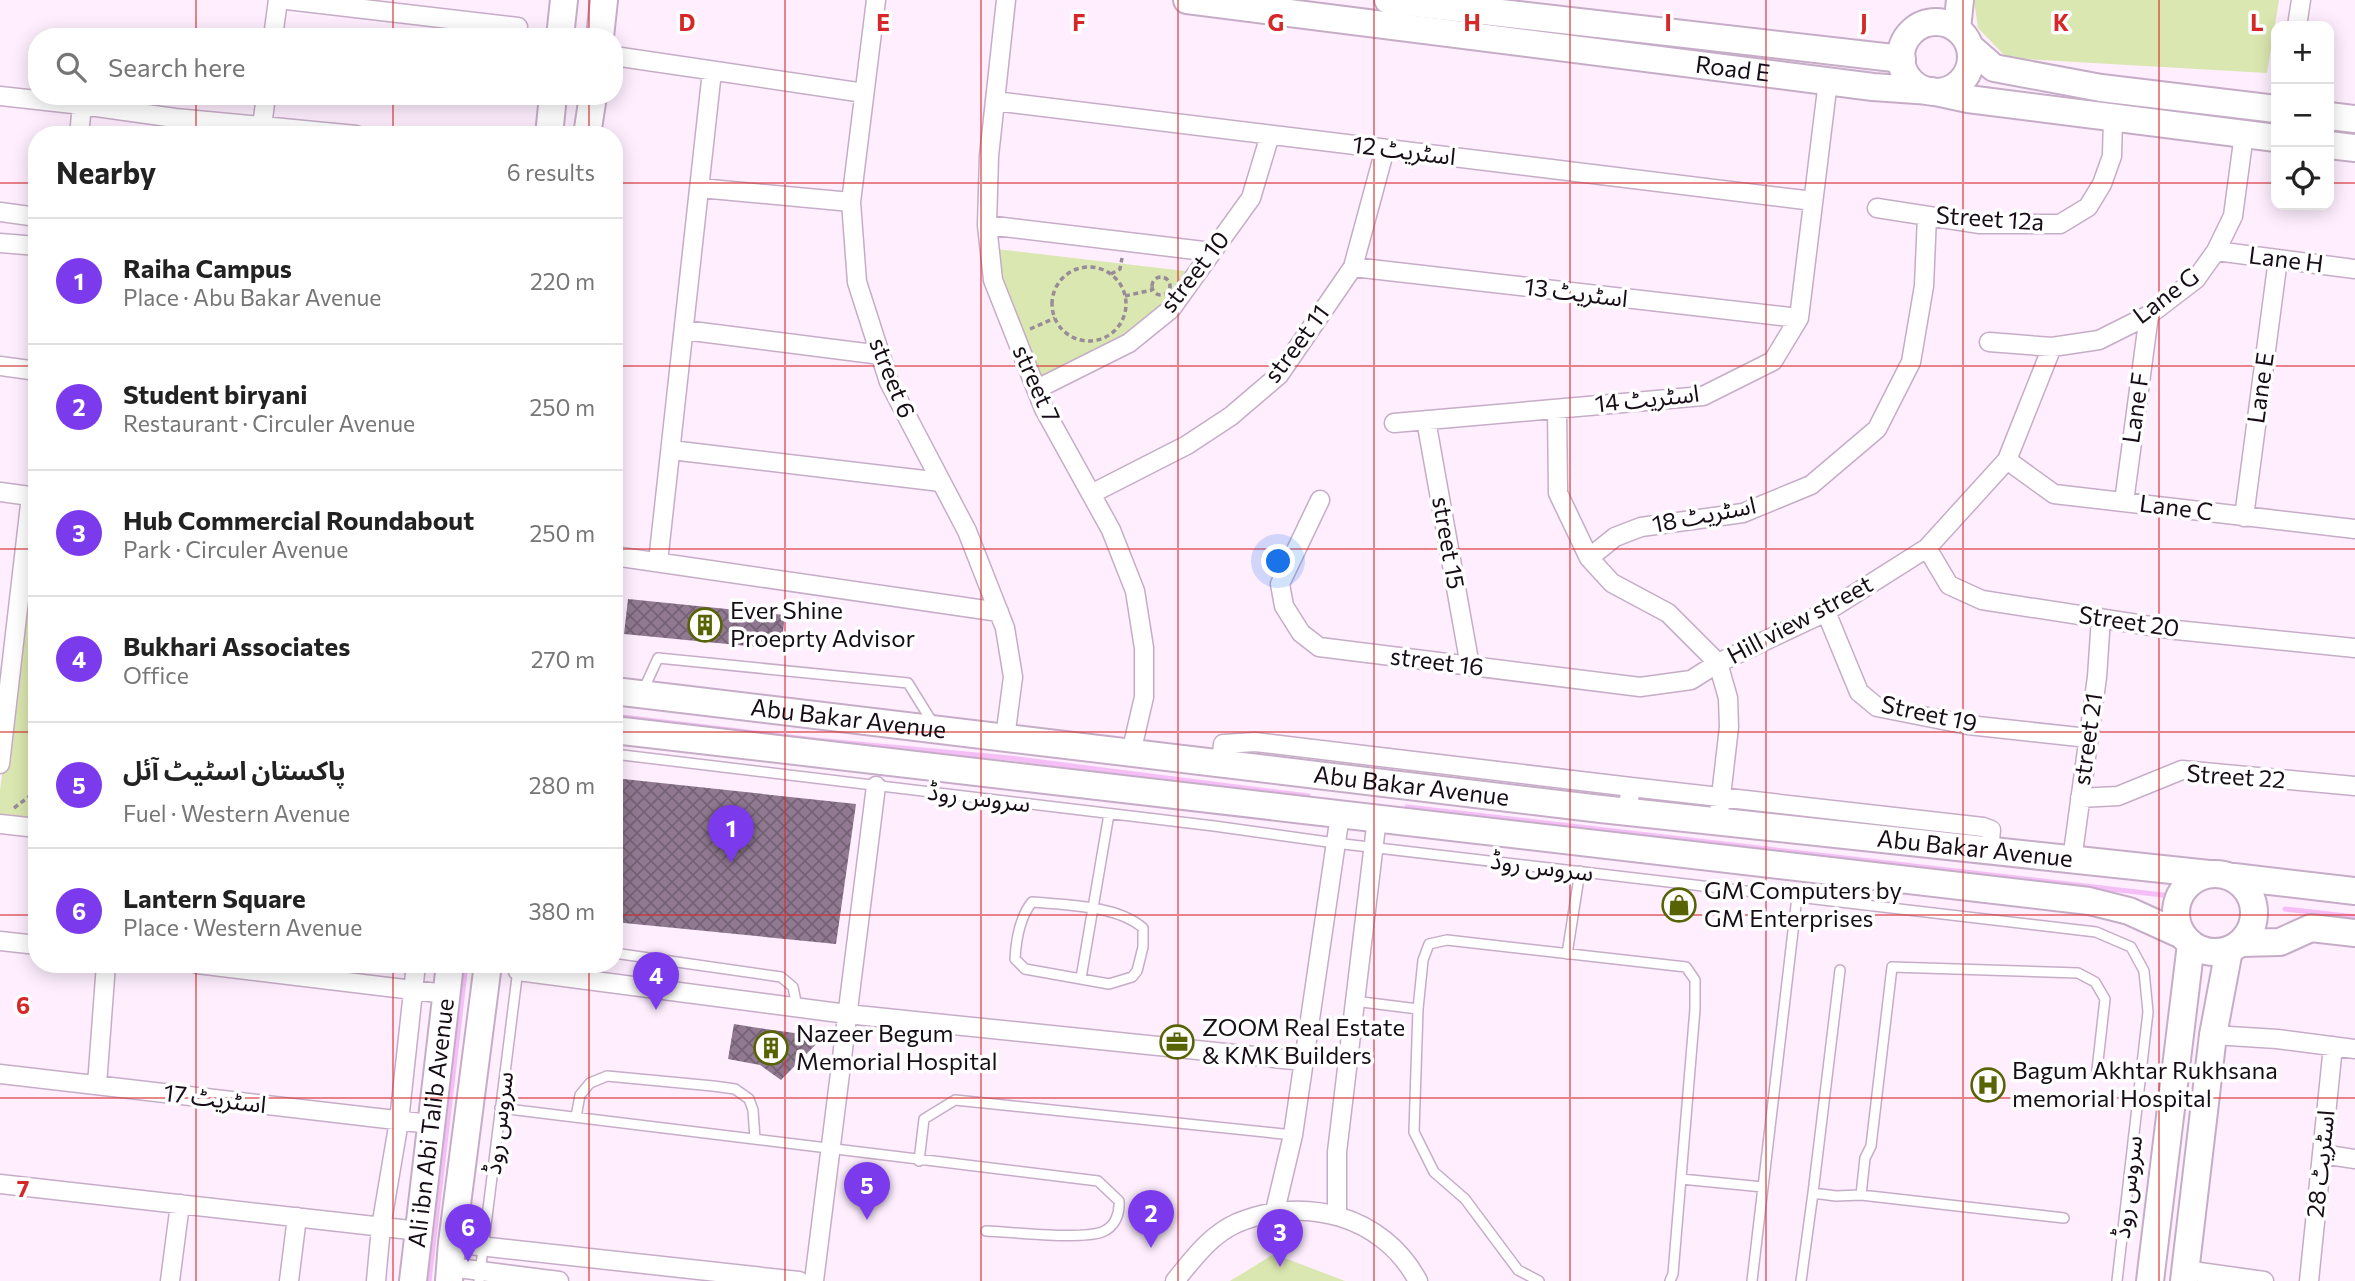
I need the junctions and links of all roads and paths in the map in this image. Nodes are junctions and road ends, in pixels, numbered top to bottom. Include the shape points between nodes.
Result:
1 (278, 0) edge
2 (288, 0) edge
3 (564, 0) edge
4 (604, 0) edge
5 (876, 0) edge
6 (1006, 0) edge
7 (1187, 0) edge
8 (1388, 0) edge
9 (1927, 0) edge
10 (1960, 0) edge
11 (2301, 0) edge
12 (2298, 21) edge
13 (518, 27) dead end
14 (274, 28) edge
15 (561, 28) edge
16 (601, 28) edge
17 (1916, 29) junction
18 (1964, 38) junction
19 (623, 57) edge
20 (1902, 59) junction
21 (712, 71) junction
22 (1828, 81) junction
23 (1931, 91) junction
24 (864, 93) junction
25 (0, 96) edge
26 (28, 99) edge
27 (995, 102) junction
28 (82, 105) joint
29 (265, 105) edge
30 (552, 105) edge
31 (592, 105) edge
32 (2271, 108) edge
33 (2113, 117) junction
34 (2334, 117) edge
35 (2355, 119) edge
36 (80, 126) edge
37 (262, 126) joint
38 (550, 126) edge
39 (588, 126) edge
40 (2244, 134) junction
41 (1269, 135) junction
42 (2271, 137) edge
43 (2334, 146) edge
44 (2355, 148) edge
45 (1385, 149) junction
46 (700, 187) junction
47 (1813, 201) junction
48 (851, 202) junction
49 (1877, 208) dead end
50 (0, 212) edge
51 (28, 216) edge
52 (1927, 216) junction
53 (987, 225) junction
54 (0, 243) edge
55 (28, 245) edge
56 (2216, 251) junction
57 (1212, 252) junction
58 (2278, 259) junction
59 (1353, 267) junction
60 (2355, 269) edge
61 (1152, 290) junction
62 (1125, 296) junction
63 (2149, 315) junction
64 (1055, 318) junction
65 (1799, 318) junction
66 (684, 330) junction
67 (1015, 335) junction
68 (1989, 342) dead end
69 (2052, 347) junction
70 (881, 355) junction
71 (0, 366) edge
72 (28, 370) edge
73 (1037, 389) junction
74 (1557, 408) junction
75 (1426, 420) junction
76 (1394, 423) dead end
77 (671, 450) junction
78 (2007, 460) junction
79 (941, 482) junction
80 (0, 492) edge
81 (1091, 494) junction
82 (28, 496) edge
83 (1320, 500) dead end
84 (2124, 502) junction
85 (2244, 517) junction
86 (28, 527) edge
87 (2355, 529) edge
88 (1927, 548) junction
89 (623, 557) edge
90 (1589, 558) junction
91 (658, 562) junction
92 (999, 612) junction
93 (1826, 612) junction
94 (2101, 618) junction
95 (9, 623) edge
96 (2355, 648) edge
97 (1718, 663) junction
98 (1470, 666) junction
99 (623, 692) edge
100 (641, 694) junction
101 (936, 729) junction
102 (623, 731) edge
103 (1005, 738) junction
104 (2088, 738) junction
105 (1131, 753) junction
106 (623, 755) edge
107 (0, 764) edge
108 (876, 786) junction
109 (2355, 786) edge
110 (28, 799) edge
111 (2080, 799) junction
112 (1720, 809) junction
113 (1109, 814) junction
114 (1340, 815) junction
115 (4, 818) edge
116 (1377, 818) junction
117 (28, 825) edge
118 (1335, 843) junction
119 (1372, 846) junction
120 (2072, 860) junction
121 (1580, 871) junction
122 (2222, 875) junction
123 (2355, 891) edge
124 (1797, 897) junction
125 (1094, 908) junction
126 (2355, 933) edge
127 (2187, 940) junction
128 (0, 941) edge
129 (28, 944) edge
130 (2235, 946) junction
131 (623, 954) edge
132 (1567, 954) junction
133 (1840, 970) dead end
134 (105, 973) edge
135 (333, 973) edge
136 (415, 973) edge
137 (449, 973) edge
138 (487, 973) edge
139 (517, 973) edge
140 (599, 973) edge
141 (1082, 978) junction
142 (412, 990) junction
143 (446, 994) junction
144 (1354, 1001) junction
145 (797, 1007) junction
146 (1418, 1009) junction
147 (848, 1014) junction
148 (2213, 1035) junction
149 (2333, 1046) junction
150 (2355, 1049) edge
151 (1303, 1061) junction
152 (2097, 1070) dead end
153 (0, 1074) edge
154 (97, 1085) junction
155 (500, 1108) junction
156 (576, 1117) junction
157 (399, 1121) junction
158 (430, 1124) junction
159 (1293, 1135) junction
160 (755, 1139) junction
161 (831, 1148) junction
162 (2322, 1154) junction
163 (2355, 1159) edge
164 (919, 1161) junction
165 (1681, 1179) junction
166 (0, 1184) edge
167 (1763, 1187) junction
168 (1813, 1193) junction
169 (1861, 1195) junction
170 (180, 1204) junction
171 (1275, 1211) junction
172 (1337, 1215) junction
173 (298, 1217) junction
174 (2064, 1218) dead end
175 (381, 1227) junction
176 (419, 1231) junction
177 (986, 1231) dead end
178 (483, 1247) junction
179 (450, 1264) edge
180 (479, 1276) edge
181 (2185, 1276) edge
182 (170, 1281) edge
183 (289, 1281) edge
184 (376, 1281) edge
185 (413, 1281) edge
186 (559, 1281) edge
187 (799, 1281) edge
188 (814, 1281) edge
189 (1175, 1281) edge
190 (1418, 1281) edge
191 (1539, 1281) edge
192 (1670, 1281) edge
193 (1752, 1281) edge
194 (1801, 1281) edge
195 (2117, 1281) edge
196 (2151, 1281) edge
197 (2264, 1281) edge
198 (2309, 1281) edge

1 - 14 street
2 - 13 street
3 - 15 main road
4 - 16 main road
5 - 24 street, street 6
6 - 27 street, street 7
7 - 22 main road, Road E
8 - 20 main road, Road E
9 - 17 main road
10 - 18 main road
11 - 12 street
17 - 18 main road via 1937,22 1948,24
17 - 20 main road via 1908,37
18 - 23 main road via 1971,59 1969,70 1953,87
18 - 32 main road via 1994,68 2101,88
19 - 21 street
20 - 23 main road via 1910,80
21 - 24 street
21 - 46 street
22 - 23 main road, Road E
22 - 47 street, اسٹریٹ 14
23 - 33 main road, Road E
24 - 48 street, street 6
25 - 26 street
27 - 41 street, اسٹریٹ 12
27 - 53 street, street 7
28 - 36 street
28 - 37 street
29 - 37 street
30 - 38 main road
31 - 39 main road
33 - 40 main road, Road E
33 - 52 street, Street 12a via 2112,156 2102,184 2088,207 2060,224 1980,224
34 - 35 main road
40 - 42 main road, Road E
40 - 56 street, Lane G via 2234,216
41 - 45 street, اسٹریٹ 12
41 - 57 street, street 10 via 1251,198
43 - 44 main road
45 - 47 street, اسٹریٹ 12
45 - 59 street, street 11
46 - 48 street
46 - 66 street
47 - 65 street, اسٹریٹ 14
48 - 70 street, street 6 via 857,282
49 - 52 street, Street 12a
50 - 51 street
52 - 90 street, اسٹریٹ 18 via 1924,286 1911,362 1877,429 1811,485 1743,513 1642,527 1615,537
53 - 57 street
53 - 67 street, street 7 via 993,280
54 - 55 street
56 - 58 street, Lane H
56 - 63 street, Lane G via 2196,279
57 - 73 street, street 10 via 1171,309 1129,343
58 - 60 street, Lane H
58 - 85 street, Lane E
59 - 65 street, اسٹریٹ 13
59 - 81 street, street 11 via 1279,376 1187,445
61 - 61 path via 1157,278 1170,284 1163,295
61 - 62 path
62 - 64 path via 1124,317 1110,335 1099,340 1076,339
62 - 64 path via 1111,274 1089,267 1077,269 1059,282 1054,293
63 - 69 street, Lane G via 2099,340
63 - 84 street, Lane F
64 - 67 path
65 - 74 street, اسٹریٹ 14 via 1773,361 1703,396
66 - 70 street
66 - 77 street
67 - 73 street, street 7
68 - 69 street, Lane G
69 - 78 street, Hill view street
70 - 79 street, street 6 via 889,382
71 - 72 street
73 - 81 street, street 7
74 - 75 street, اسٹریٹ 14
74 - 90 street via 1558,493
75 - 76 street, اسٹریٹ 14
75 - 98 street, street 15
77 - 79 street
77 - 91 street
78 - 84 street, Lane C via 2054,494
78 - 88 street, Hill view street
79 - 92 street, street 6 via 967,531
80 - 82 street
81 - 105 street, street 7 via 1135,591 1142,636 1144,698
83 - 98 street, street 16 via 1280,584 1284,606 1301,633 1319,647
84 - 85 street, Lane C
85 - 87 street, Lane C
86 - 95 street
88 - 93 street, Hill view street
88 - 94 street, Street 20 via 1949,585 1982,600
89 - 91 street
90 - 97 street via 1612,583 1668,613
91 - 92 street
92 - 103 street, street 6 via 1013,677
93 - 97 street, Hill view street
93 - 104 street, Street 19 via 1859,692 1877,708
94 - 96 street, Street 20
94 - 104 street, street 21
95 - 107 street
97 - 98 street, street 16 via 1691,680 1640,688
97 - 112 street via 1728,698 1729,727
99 - 100 main road, Abu Bakar Avenue
100 - 101 main road, Abu Bakar Avenue
100 - 101 lane via 658,658 908,683
101 - 103 main road, Abu Bakar Avenue
102 - 114 main road, Abu Bakar Avenue
103 - 105 main road, Abu Bakar Avenue
104 - 111 street, street 21
105 - 112 main road, Abu Bakar Avenue
106 - 108 lane, سروس روڈ
108 - 113 lane, سروس روڈ
108 - 147 street
109 - 111 street, Street 22 via 2182,770 2118,796
110 - 115 path
111 - 120 street, street 21
112 - 120 main road, Abu Bakar Avenue
113 - 118 lane, سروس روڈ
113 - 125 lane
114 - 116 main road, Abu Bakar Avenue
114 - 118 street
115 - 117 street
116 - 119 street
116 - 127 main road, Abu Bakar Avenue via 2089,901 2129,911
118 - 119 lane, سروس روڈ
118 - 151 street
119 - 121 lane, سروس روڈ
119 - 144 street
120 - 122 main road, Abu Bakar Avenue
121 - 124 lane, سروس روڈ
121 - 132 lane
122 - 123 main road, Abu Bakar Avenue
122 - 127 main road via 2197,878 2179,897 2176,923
122 - 130 main road via 2251,897 2254,909 2249,933
124 - 167 lane
124 - 195 lane, سروس روڈ via 2096,932 2131,947 2144,971 2148,1012
125 - 141 lane
125 - 141 lane via 1134,920 1143,928 1143,947 1132,977 1109,984
125 - 141 lane via 1032,902 1016,946 1015,959 1025,969
126 - 130 main road via 2311,928 2280,942
127 - 130 main road via 2216,953
127 - 196 main road
128 - 129 street
130 - 148 main road
131 - 145 lane via 781,977 793,987
132 - 146 lane via 1447,940 1429,944
132 - 165 lane via 1686,967 1695,980
133 - 168 lane
134 - 154 street
135 - 142 street
136 - 142 street
137 - 143 main road, Ali ibn Abi Talib Avenue
138 - 179 main road, Ali ibn Abi Talib Avenue
139 - 155 lane, سروس روڈ
140 - 145 street
142 - 143 street
142 - 157 street
143 - 158 main road, Ali ibn Abi Talib Avenue
144 - 146 lane
144 - 172 street via 1337,1152
145 - 147 street
146 - 191 lane via 1414,1132 1434,1172 1465,1199 1518,1270
147 - 151 street
147 - 161 street
148 - 149 street
148 - 181 main road
149 - 150 street
149 - 162 street, اسٹریٹ 28
151 - 159 street
152 - 169 lane via 2105,999 2095,982 2078,973 1892,967
153 - 154 street, اسٹریٹ 17
154 - 157 street, اسٹریٹ 17
155 - 156 lane
155 - 178 lane, سروس روڈ
156 - 160 lane
156 - 160 lane via 580,1095 590,1083 607,1076 713,1086 735,1089 749,1099
157 - 158 street, اسٹریٹ 17
157 - 175 street
158 - 176 main road, Ali ibn Abi Talib Avenue
159 - 164 lane via 955,1100 924,1119
159 - 171 street
160 - 161 lane
161 - 164 lane
161 - 188 street
162 - 163 street
162 - 198 street, اسٹریٹ 28
164 - 177 lane via 1098,1181 1119,1200 1115,1222 1103,1231 1082,1235
165 - 167 lane
165 - 192 lane
166 - 170 street
167 - 193 lane
168 - 169 lane
168 - 194 lane
169 - 174 lane
170 - 173 street
170 - 182 street
171 - 172 street
171 - 189 street via 1235,1224 1201,1248
172 - 190 street via 1377,1234 1409,1265
173 - 175 street
173 - 183 street
175 - 176 street
175 - 184 street
176 - 185 main road, Ali ibn Abi Talib Avenue
178 - 179 street
178 - 180 lane, سروس روڈ
178 - 187 street
179 - 180 street
180 - 186 street
181 - 197 street

